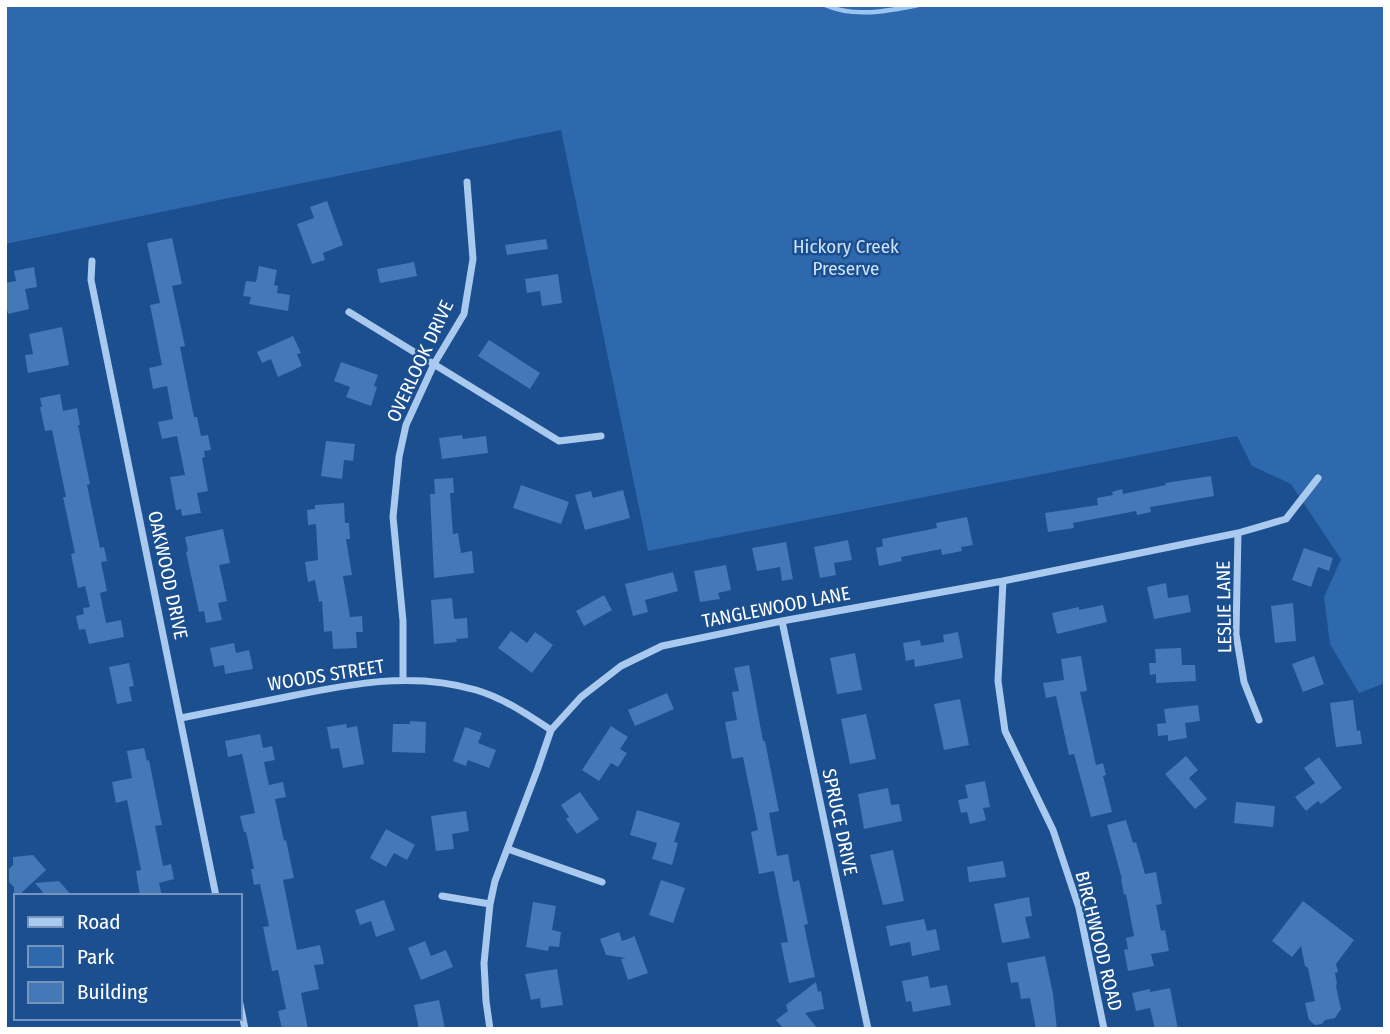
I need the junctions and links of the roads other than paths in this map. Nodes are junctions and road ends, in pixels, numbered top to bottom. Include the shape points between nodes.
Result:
1 (467, 182) dead end
2 (92, 261) dead end
3 (349, 312) dead end
4 (434, 365) junction
5 (601, 436) dead end
6 (1318, 478) dead end
7 (1238, 533) junction
8 (1003, 581) junction
9 (782, 621) junction
10 (403, 679) junction
11 (181, 718) junction
12 (1259, 720) dead end
13 (551, 730) junction
14 (508, 849) junction
15 (602, 882) dead end
16 (216, 894) edge
17 (442, 896) dead end
18 (490, 904) junction
19 (490, 1029) edge
20 (868, 1029) edge
21 (1104, 1029) edge

1 - 4 street, OVERLOOK DRIVE via 473,258 464,314
2 - 11 street, OAKWOOD DRIVE via 91,280
3 - 4 street
4 - 5 street via 559,441
4 - 10 street, OVERLOOK DRIVE via 406,425 396,481 393,517 403,621
6 - 7 street, TANGLEWOOD LANE via 1286,519
7 - 8 street, TANGLEWOOD LANE
7 - 12 street, LESLIE LANE via 1236,634 1244,682
8 - 9 street, TANGLEWOOD LANE
8 - 21 street, BIRCHWOOD ROAD via 998,681 1005,730 1053,830 1079,908
9 - 13 street, TANGLEWOOD LANE via 662,646 621,666 580,697
9 - 20 street, SPRUCE DRIVE
10 - 11 street, WOODS STREET via 349,684
10 - 13 street, WOODS STREET via 476,690
11 - 16 street, OAKWOOD DRIVE
13 - 14 street, TANGLEWOOD LANE
14 - 15 street
14 - 18 street, TANGLEWOOD LANE
17 - 18 street
18 - 19 street, TANGLEWOOD LANE via 484,963

